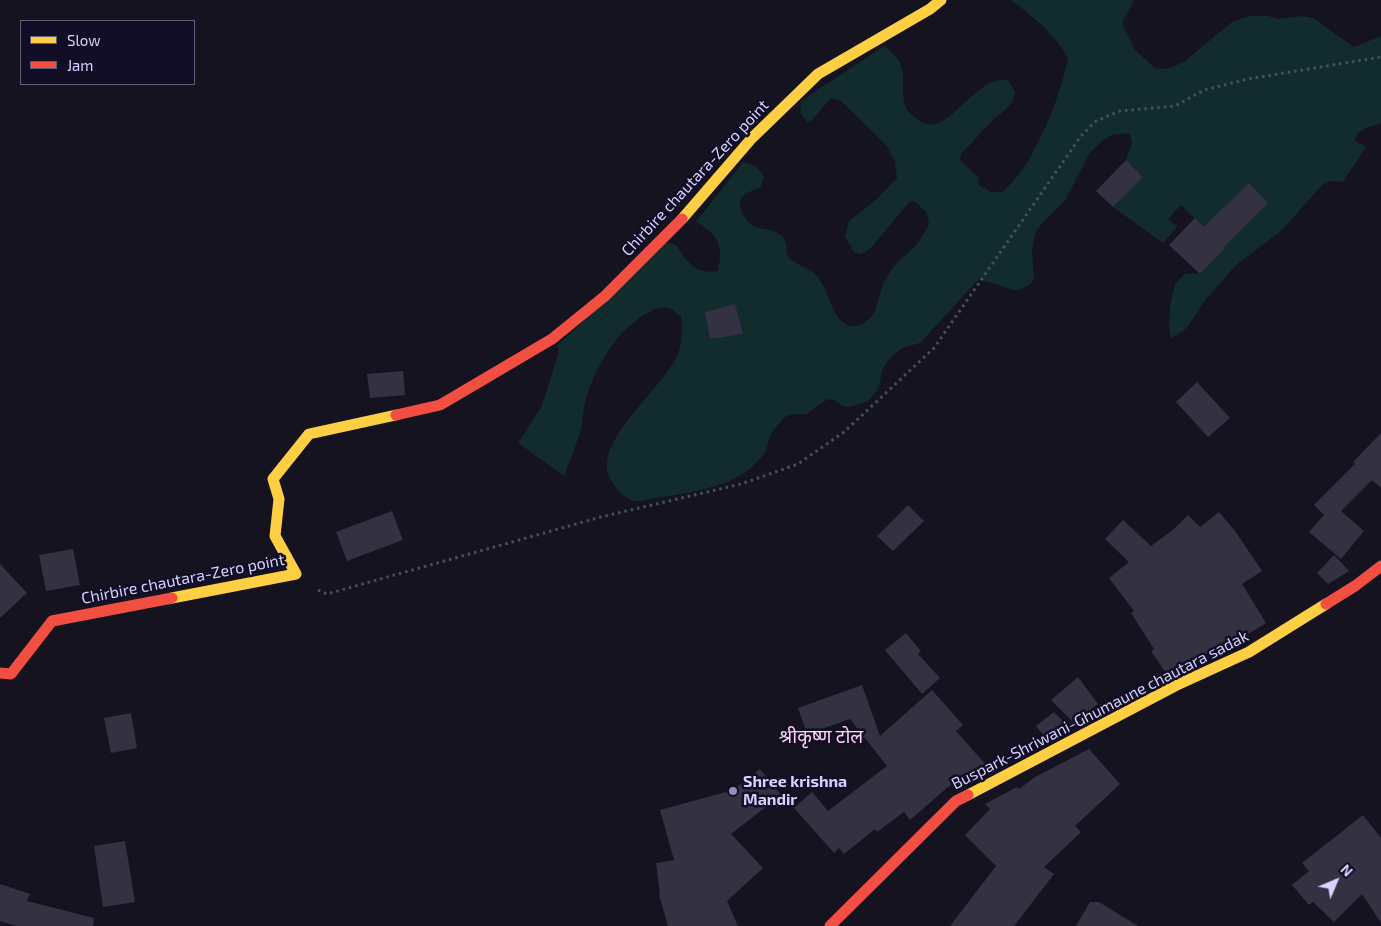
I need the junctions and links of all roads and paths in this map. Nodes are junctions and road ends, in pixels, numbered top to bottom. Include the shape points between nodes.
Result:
1 (942, 0) edge
2 (1381, 57) edge
3 (1381, 566) edge
4 (296, 574) junction
5 (0, 674) edge
6 (830, 926) edge

1 - 4 street, Chirbire chautara-Zero point via 818,74 752,138 687,214 605,296 552,339 440,405 310,434 273,479 279,499 275,536
2 - 4 path via 1248,79 1204,90 1175,106 1120,111 1096,121 1081,136 934,348 844,432 798,464 740,484 601,517 327,594 301,581
3 - 6 street, Buspark-Shriwani-Ghumaune chautara sadak via 1355,586 1249,652 1179,684 956,801
4 - 5 street, Chirbire chautara-Zero point via 52,621 11,674

